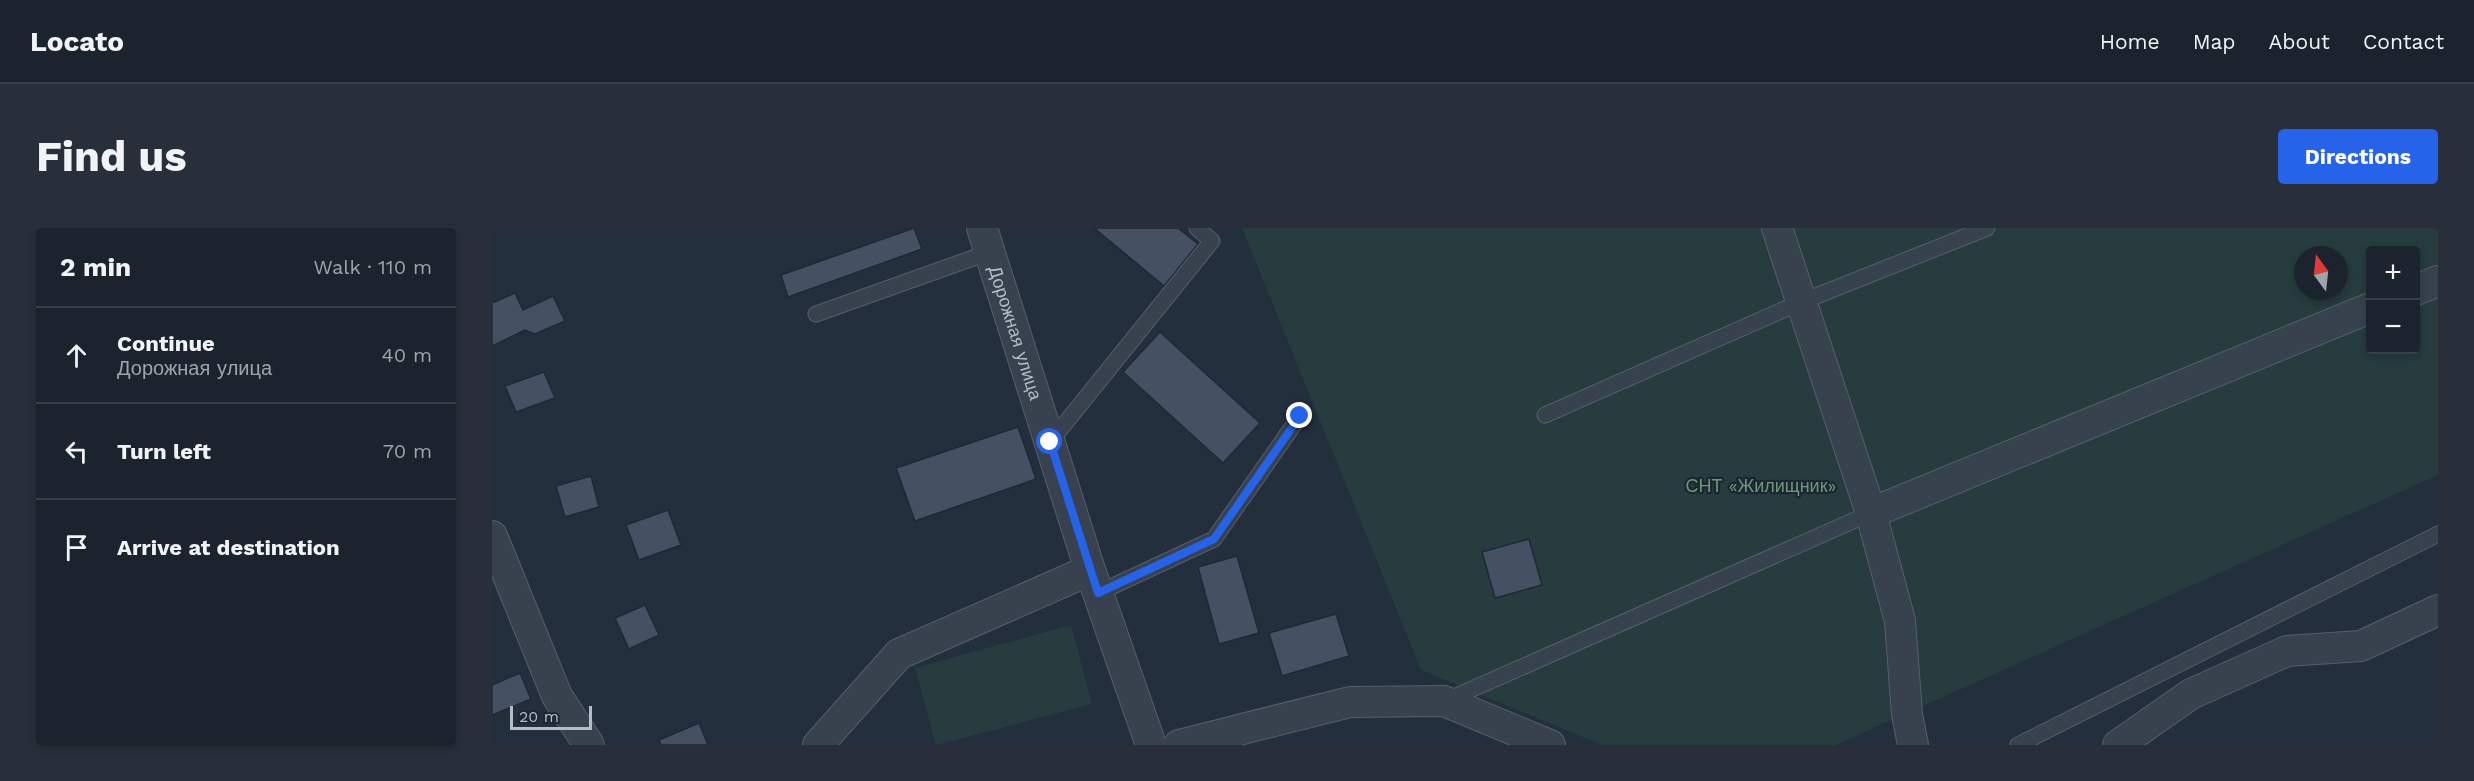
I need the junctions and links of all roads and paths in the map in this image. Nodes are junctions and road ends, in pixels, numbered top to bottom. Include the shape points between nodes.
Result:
1 (1197, 228) edge
2 (1777, 228) edge
3 (1987, 228) edge
4 (986, 235) edge
5 (2438, 281) edge
6 (2420, 288) edge
7 (1801, 302) junction
8 (2366, 310) edge
9 (816, 315) dead end
10 (1545, 415) dead end
11 (1300, 416) dead end
12 (1050, 442) junction
13 (1871, 513) junction
14 (2438, 534) edge
15 (492, 536) edge
16 (1094, 581) junction
17 (2438, 610) edge
18 (1444, 701) junction
19 (589, 745) edge
20 (818, 745) edge
21 (1151, 745) edge
22 (1179, 745) edge
23 (1550, 745) edge
24 (1913, 745) edge
25 (2018, 745) edge
26 (2118, 745) edge

1 - 12 lane via 1212,241
2 - 7 street
3 - 7 lane
4 - 9 lane
4 - 12 street, Дорожная улица
5 - 6 street
7 - 10 lane
7 - 13 street
8 - 13 street
11 - 16 lane via 1214,539
12 - 16 street, Дорожная улица
13 - 18 lane
13 - 24 street via 1900,621
14 - 25 lane
15 - 19 street via 557,696
16 - 20 street via 899,654
16 - 21 street, Дорожная улица
17 - 26 street via 2361,646 2287,651 2191,694
18 - 22 street via 1350,702
18 - 23 street

